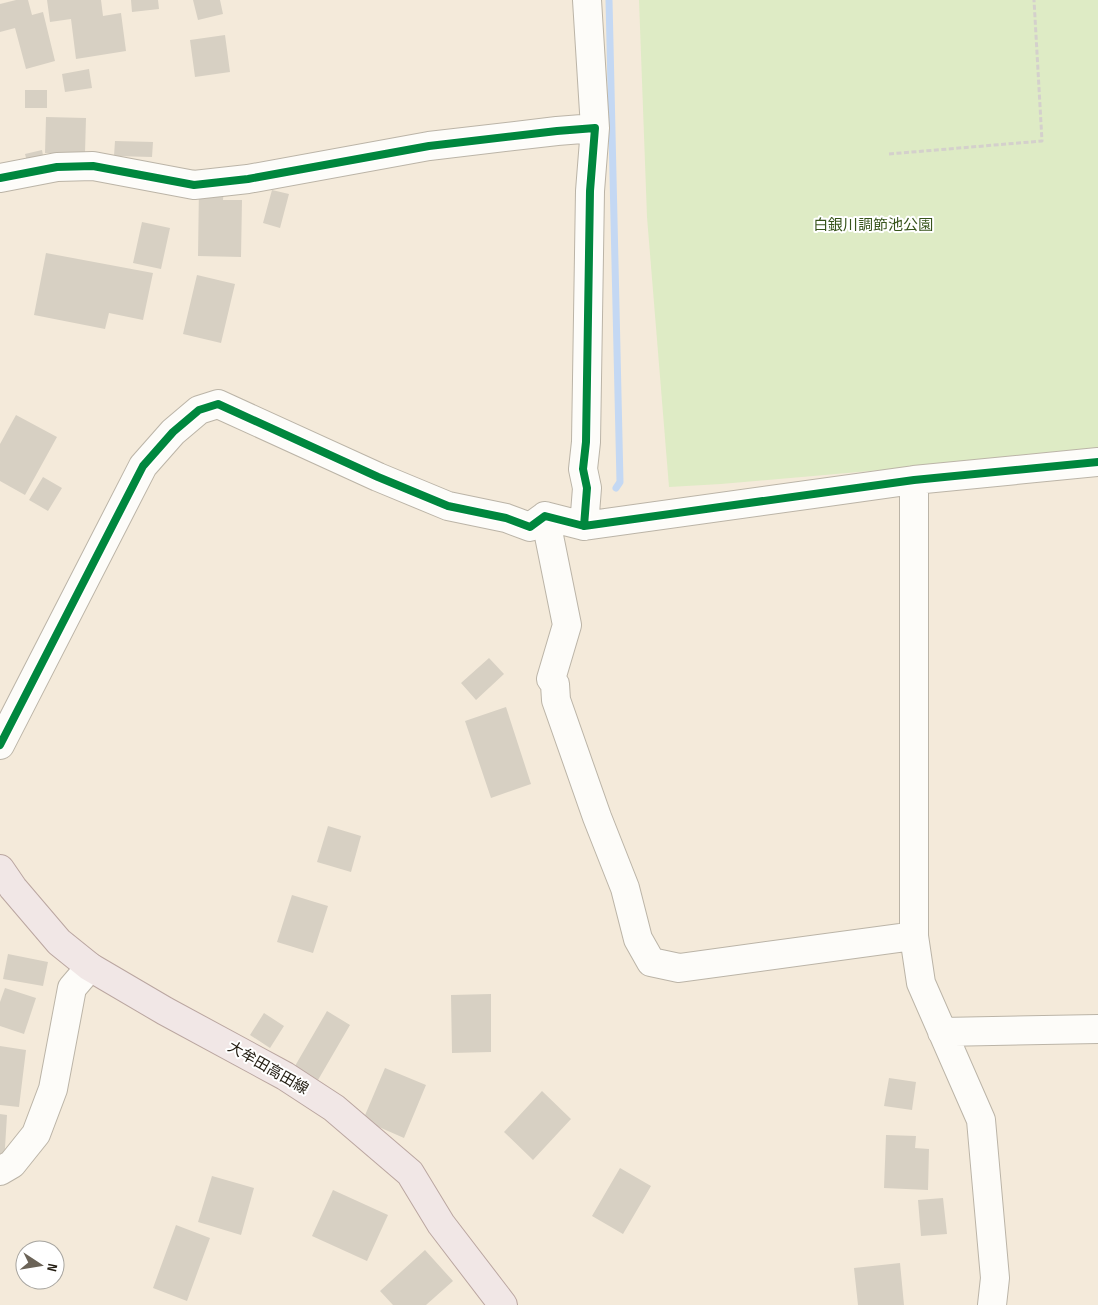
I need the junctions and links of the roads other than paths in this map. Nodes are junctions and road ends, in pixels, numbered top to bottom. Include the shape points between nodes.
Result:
1 (587, 0) edge
2 (595, 128) junction
3 (0, 178) edge
4 (1098, 462) edge
5 (914, 480) junction
6 (545, 516) junction
7 (584, 526) junction
8 (0, 745) edge
9 (0, 870) edge
10 (914, 936) junction
11 (90, 967) junction
12 (1098, 1029) edge
13 (942, 1032) junction
14 (0, 1171) edge
15 (503, 1305) edge
16 (992, 1305) edge

1 - 2 street
2 - 3 street via 429,146 248,179 194,185 93,166 57,167
2 - 7 street via 590,191
4 - 5 street
5 - 7 street
5 - 10 street
6 - 7 street
6 - 8 street via 530,527 506,518 448,506 218,404 199,410 173,432 143,466
6 - 10 street via 567,625 552,679 556,700 625,888 638,939 651,962 679,968
9 - 11 main road, 大牟田高田線 via 59,942
10 - 13 street via 921,983
11 - 14 street via 72,988 53,1088 36,1134 12,1164
11 - 15 main road, 大牟田高田線 via 285,1076 334,1108 410,1173 441,1224
12 - 13 street
13 - 16 street via 981,1120 995,1278

